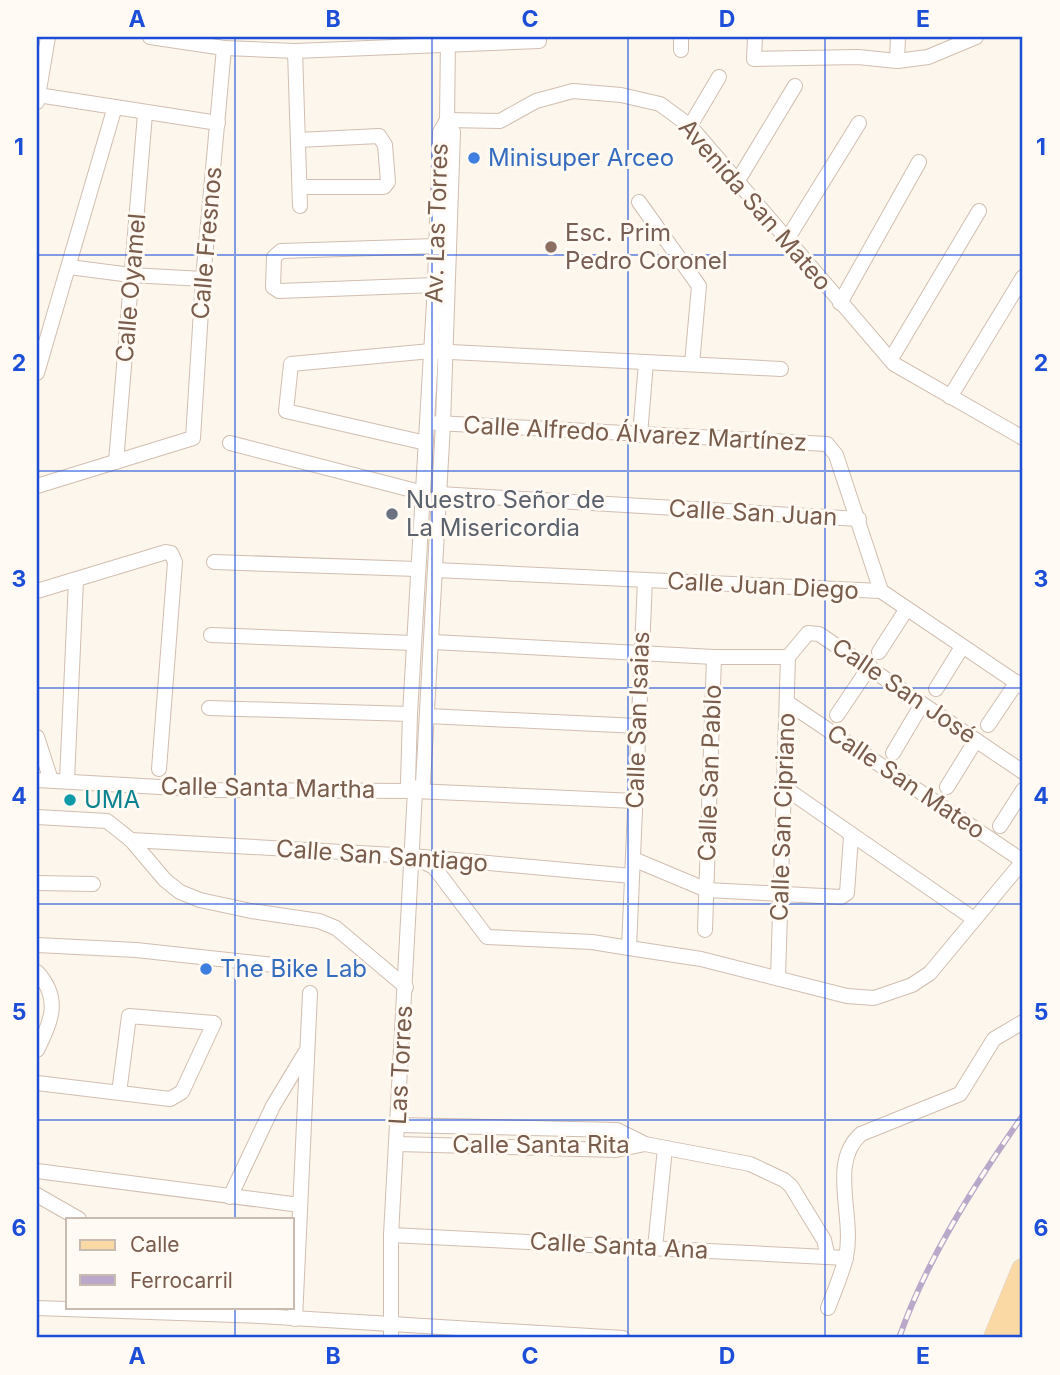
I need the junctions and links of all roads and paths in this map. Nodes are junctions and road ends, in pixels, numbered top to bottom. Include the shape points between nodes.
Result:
1 (48, 37) edge
2 (150, 37) edge
3 (755, 37) edge
4 (898, 37) edge
5 (976, 37) edge
6 (200, 41) edge
7 (448, 41) edge
8 (539, 41) dead end
9 (358, 43) edge
10 (281, 44) edge
11 (225, 48) junction
12 (295, 51) junction
13 (897, 61) junction
14 (719, 77) dead end
15 (795, 86) dead end
16 (38, 99) edge
17 (114, 110) junction
18 (145, 114) junction
19 (447, 120) junction
20 (218, 123) junction
21 (859, 123) dead end
22 (690, 126) junction
23 (298, 140) junction
24 (919, 162) dead end
25 (737, 182) junction
26 (300, 187) junction
27 (639, 202) dead end
28 (300, 206) dead end
29 (979, 211) dead end
30 (786, 241) junction
31 (436, 246) junction
32 (69, 267) junction
33 (131, 275) junction
34 (1023, 277) edge
35 (203, 279) junction
36 (435, 285) junction
37 (840, 303) junction
38 (431, 351) junction
39 (447, 352) junction
40 (891, 359) junction
41 (646, 362) junction
42 (692, 364) junction
43 (780, 369) dead end
44 (37, 373) edge
45 (950, 397) junction
46 (427, 422) junction
47 (443, 424) junction
48 (1021, 431) edge
49 (640, 435) junction
50 (230, 443) dead end
51 (426, 443) junction
52 (116, 462) junction
53 (37, 486) edge
54 (420, 492) junction
55 (440, 494) junction
56 (859, 519) junction
57 (418, 535) junction
58 (438, 536) junction
59 (214, 562) dead end
60 (417, 569) junction
61 (436, 570) junction
62 (76, 580) junction
63 (645, 580) junction
64 (37, 591) edge
65 (881, 591) junction
66 (415, 608) junction
67 (434, 610) junction
68 (906, 610) junction
69 (212, 635) dead end
70 (433, 642) junction
71 (414, 643) junction
72 (962, 648) junction
73 (879, 652) dead end
74 (641, 653) junction
75 (714, 657) junction
76 (789, 657) junction
77 (870, 667) junction
78 (1020, 685) edge
79 (936, 689) dead end
80 (788, 703) junction
81 (922, 704) junction
82 (209, 708) dead end
83 (410, 714) junction
84 (837, 715) dead end
85 (428, 716) junction
86 (638, 726) junction
87 (988, 726) dead end
88 (37, 737) edge
89 (976, 740) junction
90 (892, 753) dead end
91 (159, 769) dead end
92 (1023, 772) edge
93 (44, 780) edge
94 (67, 780) junction
95 (782, 786) junction
96 (947, 787) dead end
97 (1023, 790) edge
98 (415, 791) junction
99 (635, 801) junction
100 (37, 817) edge
101 (1000, 826) dead end
102 (851, 836) junction
103 (131, 840) junction
104 (412, 856) junction
105 (634, 859) junction
106 (1023, 861) edge
107 (632, 876) junction
108 (37, 883) edge
109 (93, 884) dead end
110 (707, 890) junction
111 (779, 894) junction
112 (974, 919) junction
113 (705, 930) dead end
114 (37, 945) edge
115 (629, 948) junction
116 (274, 965) dead end
117 (37, 972) edge
118 (778, 977) junction
119 (406, 987) junction
120 (310, 993) dead end
121 (1023, 1022) edge
122 (37, 1050) edge
123 (306, 1052) junction
124 (37, 1083) edge
125 (119, 1093) junction
126 (398, 1125) junction
127 (397, 1144) junction
128 (645, 1144) junction
129 (665, 1148) junction
130 (37, 1171) edge
131 (37, 1195) edge
132 (230, 1197) junction
133 (300, 1205) junction
134 (77, 1218) edge
135 (391, 1235) junction
136 (655, 1248) junction
137 (828, 1257) junction
138 (846, 1258) junction
139 (1023, 1270) edge
140 (37, 1308) edge
141 (828, 1308) dead end
142 (257, 1311) edge
143 (1023, 1315) edge
144 (295, 1319) junction
145 (391, 1331) edge
146 (623, 1338) edge
147 (995, 1338) edge
148 (1013, 1338) edge

1 - 16 street
2 - 6 street
3 - 13 street via 754,60 858,57
4 - 13 street
5 - 13 street via 928,57
6 - 11 street
7 - 8 street
7 - 9 street
7 - 19 street
9 - 12 street
10 - 11 street
10 - 12 street
11 - 20 street, Calle Fresnos
12 - 23 street
14 - 22 street
15 - 25 street
16 - 17 street
17 - 18 street
17 - 32 street
18 - 20 street
18 - 33 street, Calle Oyamel
19 - 22 street, Avenida San Mateo via 500,121 536,101 573,90 660,104
19 - 31 street, Av. Las Torres via 440,132
19 - 39 street, Av. Las Torres via 453,132
20 - 35 street, Calle Fresnos
21 - 30 street
22 - 25 street, Avenida San Mateo
23 - 26 street
23 - 26 street via 379,136 385,145 388,182 384,187
24 - 37 street
25 - 30 street, Avenida San Mateo
26 - 28 street
27 - 42 street via 699,286
29 - 40 street
30 - 37 street, Avenida San Mateo
31 - 36 street, Av. Las Torres
31 - 36 street via 281,251 274,257 273,287
32 - 33 street
32 - 44 street
33 - 35 street
33 - 52 street, Calle Oyamel
34 - 45 street
35 - 52 street, Calle Fresnos via 193,438
36 - 38 street, Av. Las Torres
37 - 40 street, Avenida San Mateo
38 - 39 street
38 - 46 street, Av. Las Torres
38 - 51 street via 291,364 286,411
39 - 41 street
39 - 47 street, Av. Las Torres
40 - 45 street, Avenida San Mateo
41 - 42 street
41 - 49 street
42 - 43 street
45 - 48 street, Avenida San Mateo
46 - 47 street, Calle Alfredo Álvarez Martínez
46 - 51 street, Av. Las Torres
47 - 49 street, Calle Alfredo Álvarez Martínez
47 - 55 street, Av. Las Torres
49 - 56 street, Calle Alfredo Álvarez Martínez via 827,444 836,455
50 - 54 street
51 - 54 street, Av. Las Torres
52 - 53 street
54 - 57 street, Av. Las Torres
55 - 56 street, Calle San Juan
55 - 58 street, Av. Las Torres
56 - 65 street
57 - 58 street
57 - 60 street, Av. Las Torres
58 - 61 street, Av. Las Torres
59 - 60 street
60 - 66 street, Av. Las Torres
61 - 63 street, Calle Juan Diego
61 - 67 street, Av. Las Torres
62 - 64 street
62 - 91 street via 166,552 173,556
62 - 94 street
63 - 65 street, Calle Juan Diego
63 - 74 street, Calle San Isaias
65 - 68 street
66 - 67 street
66 - 71 street, Av. Las Torres
67 - 70 street, Av. Las Torres
68 - 72 street
68 - 73 street
69 - 71 street
70 - 74 street
70 - 85 street, Av. Las Torres
71 - 83 street, Av. Las Torres
72 - 78 street
72 - 79 street
74 - 75 street
74 - 86 street, Calle San Isaias
75 - 76 street
75 - 110 street, Calle San Pablo
76 - 77 street, Calle San José via 808,633 819,634
76 - 80 street, Calle San Cipriano
77 - 81 street, Calle San José
77 - 84 street
78 - 87 street
80 - 95 street, Calle San Cipriano
80 - 106 street, Calle San Mateo
81 - 89 street, Calle San José
81 - 90 street
82 - 83 street
83 - 98 street, Av. Las Torres via 408,783
85 - 86 street
85 - 98 street, Av. Las Torres via 423,783
86 - 99 street, Calle San Isaias
88 - 93 street
89 - 92 street, Calle San José
89 - 96 street
93 - 94 street, Calle Santa Martha
94 - 98 street, Calle Santa Martha via 212,790
95 - 102 street
95 - 111 street, Calle San Cipriano
97 - 101 street
98 - 99 street, Calle Santa Martha
98 - 104 street, Las Torres
99 - 105 street, Calle San Isaias
100 - 103 street via 107,821
102 - 111 street via 846,893 841,897
102 - 112 street
103 - 104 street, Calle San Santiago
103 - 119 street via 180,892 251,911 319,921 335,928
104 - 107 street, Calle San Santiago
104 - 115 street via 434,867 487,937
104 - 119 street, Las Torres
105 - 107 street, Calle San Isaias
105 - 110 street
106 - 112 street
107 - 115 street, Calle San Isaias
108 - 109 street
110 - 111 street
110 - 113 street, Calle San Pablo
111 - 118 street, Calle San Cipriano
112 - 118 street via 930,973 874,998 847,996
114 - 116 street
115 - 118 street
117 - 122 street via 49,985 53,1003
119 - 126 street, Las Torres
120 - 123 street
121 - 138 street via 994,1040 960,1094 855,1139 843,1163 850,1222
123 - 132 street via 273,1106
123 - 133 street
124 - 125 street
125 - 125 street via 175,1098 214,1023 129,1016
126 - 127 street, Las Torres
126 - 128 street, Calle Santa Rita via 617,1130
127 - 128 street, Calle Santa Rita via 616,1150
127 - 135 street, Las Torres
128 - 129 street
129 - 136 street
129 - 137 street via 750,1164 784,1180 824,1240
130 - 132 street
131 - 134 street
132 - 133 street
133 - 144 street
135 - 136 street, Calle Santa Ana
135 - 145 street, Las Torres
136 - 137 street, Calle Santa Ana
137 - 138 street, Calle Santa Ana
138 - 141 street
139 - 147 main road
140 - 142 street
142 - 144 street
143 - 148 main road
144 - 145 street
145 - 146 street

